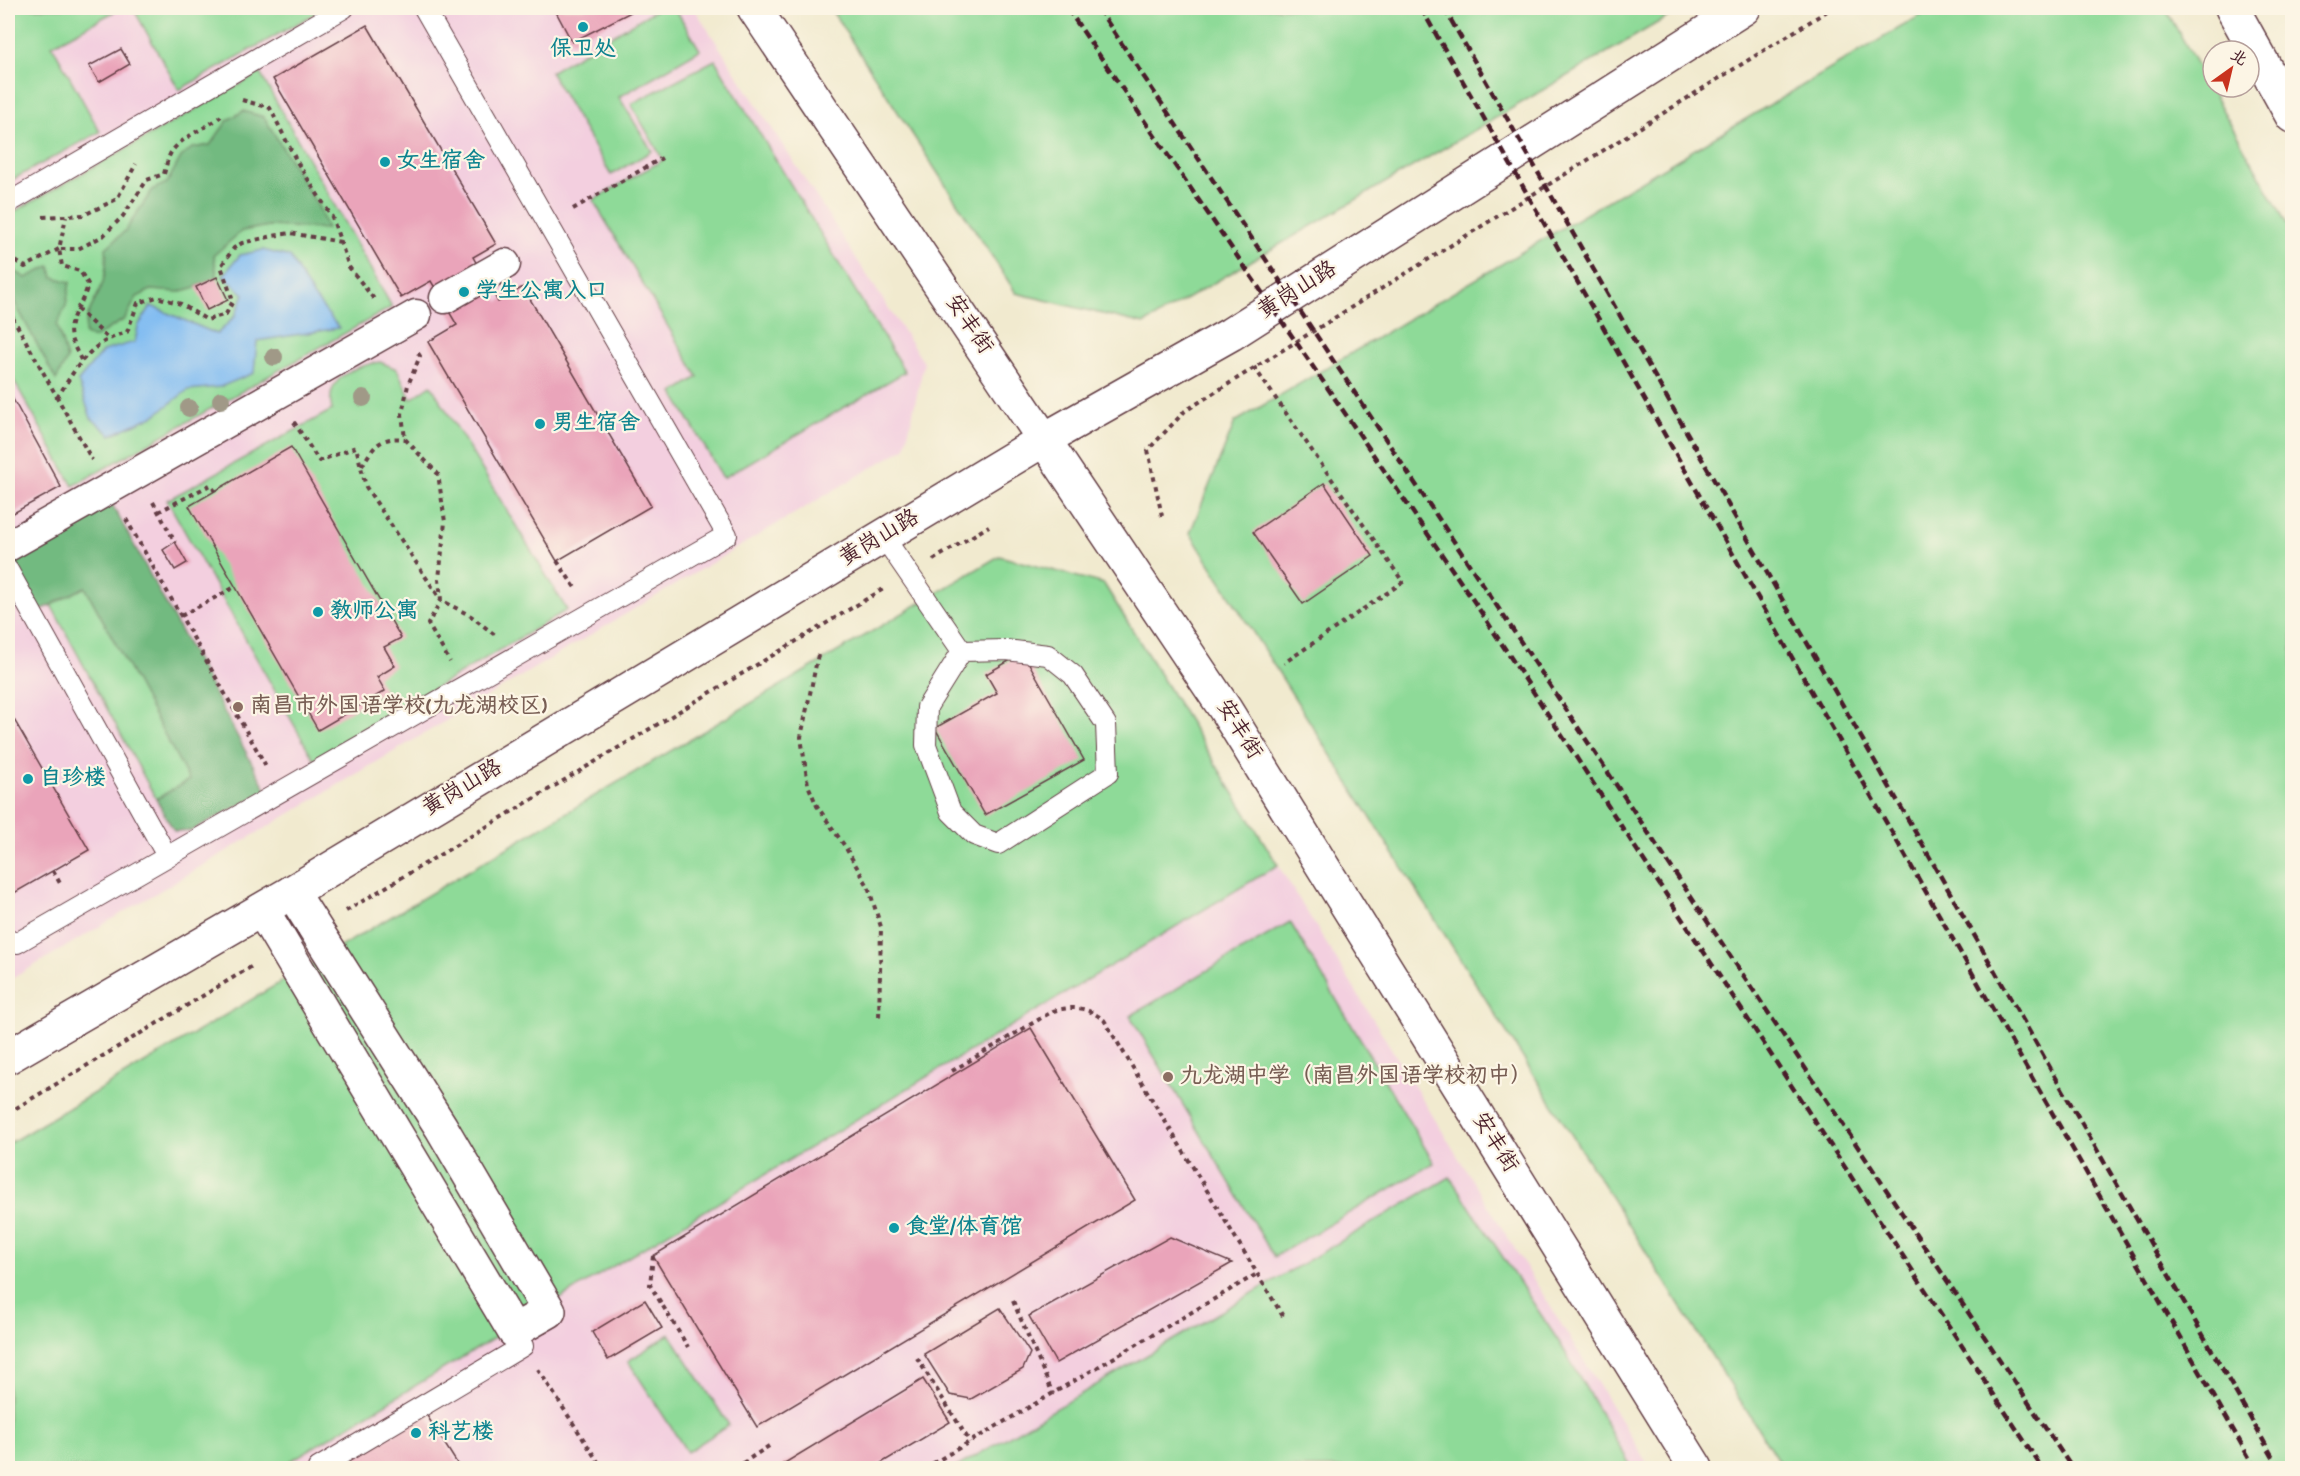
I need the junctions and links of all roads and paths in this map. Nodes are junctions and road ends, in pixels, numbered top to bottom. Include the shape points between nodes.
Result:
1 (344, 8) edge
2 (424, 8) edge
3 (754, 8) edge
4 (1744, 8) edge
5 (1832, 8) edge
6 (2232, 8) edge
7 (238, 99) dead end
8 (224, 112) dead end
9 (2292, 116) edge
10 (662, 158) dead end
11 (138, 160) dead end
12 (8, 203) edge
13 (37, 217) dead end
14 (66, 217) junction
15 (549, 223) junction
16 (341, 242) junction
17 (59, 249) junction
18 (8, 256) edge
19 (505, 264) dead end
20 (445, 298) dead end
21 (8, 309) edge
22 (77, 309) junction
23 (408, 319) junction
24 (1231, 334) junction
25 (108, 338) junction
26 (81, 360) junction
27 (1254, 368) junction
28 (276, 394) junction
29 (57, 398) junction
30 (405, 439) junction
31 (1045, 439) junction
32 (361, 466) junction
33 (137, 473) junction
34 (108, 489) junction
35 (215, 491) dead end
36 (158, 512) junction
37 (1162, 516) dead end
38 (989, 526) dead end
39 (883, 536) junction
40 (175, 542) dead end
41 (8, 546) edge
42 (8, 570) edge
43 (909, 574) junction
44 (236, 586) dead end
45 (441, 600) junction
46 (181, 616) junction
47 (962, 651) junction
48 (519, 654) junction
49 (818, 655) dead end
50 (1284, 663) dead end
51 (464, 686) junction
52 (280, 791) junction
53 (167, 856) junction
54 (53, 871) dead end
55 (57, 877) dead end
56 (292, 892) junction
57 (262, 910) junction
58 (316, 929) junction
59 (8, 940) edge
60 (285, 947) junction
61 (879, 1019) dead end
62 (8, 1057) edge
63 (952, 1071) dead end
64 (8, 1113) edge
65 (653, 1256) dead end
66 (1257, 1274) junction
67 (1013, 1300) dead end
68 (1284, 1318) dead end
69 (524, 1346) joint
70 (688, 1347) dead end
71 (917, 1358) dead end
72 (1053, 1394) junction
73 (970, 1442) junction
74 (769, 1446) dead end
75 (318, 1468) edge
76 (602, 1468) edge
77 (735, 1468) edge
78 (925, 1468) edge
79 (1696, 1468) edge

1 - 12 lane
2 - 15 lane
3 - 31 street, 安丰街
4 - 24 street, 黄岗山路
5 - 27 path
6 - 9 street
7 - 16 path via 270,108 297,162 332,217
8 - 17 path via 171,151 164,174 147,180 123,216 103,236 78,249
10 - 15 path
11 - 14 path via 117,199 84,215
13 - 14 path
14 - 17 path
15 - 48 lane via 726,535
16 - 23 path via 349,267 367,292
16 - 25 path via 290,233 242,243 221,266 233,302 226,314 207,320 181,304 157,297 138,303 127,332
17 - 18 path via 25,267
17 - 22 path via 62,266 80,271 88,284
19 - 20 street
21 - 29 path
22 - 25 path
22 - 26 path via 70,336
23 - 28 street
23 - 30 path via 420,356 402,414
24 - 27 path
24 - 31 street, 黄岗山路
25 - 26 path
26 - 29 path
27 - 37 path via 1185,411 1148,450
27 - 50 path via 1403,582
28 - 32 path via 319,461 356,447
28 - 33 street
29 - 34 path
30 - 32 path via 391,437 374,446
30 - 45 path via 438,474 445,522 439,579
31 - 39 street, 黄岗山路
31 - 79 street, 安丰街 via 1225,709
32 - 45 path via 366,487
33 - 34 street
33 - 36 path
34 - 41 street
34 - 46 path
35 - 36 path via 210,485
36 - 40 path
38 - 43 path
39 - 43 lane
39 - 56 street, 黄岗山路
42 - 53 lane
43 - 47 lane
43 - 58 path
44 - 46 path
45 - 48 path via 471,616
45 - 51 path via 428,624
46 - 52 path
47 - 47 lane via 927,707 926,746 951,812 974,835 998,844 1108,773 1106,724 1073,675 1048,656 1006,650
48 - 51 lane
49 - 61 path via 801,737 808,785 868,886 881,927
51 - 52 lane
52 - 53 lane
53 - 59 lane via 17,943
54 - 55 path
56 - 57 street, 黄岗山路
56 - 58 street
57 - 60 street
57 - 62 street, 黄岗山路
58 - 60 street via 441,1127 549,1311 514,1331
60 - 64 path
63 - 66 path via 1053,1011 1092,1011 1104,1020
65 - 70 path via 650,1285
66 - 68 path
66 - 72 path
67 - 72 path
69 - 75 lane
69 - 76 path
71 - 73 path
72 - 73 path
73 - 78 path
74 - 77 path

